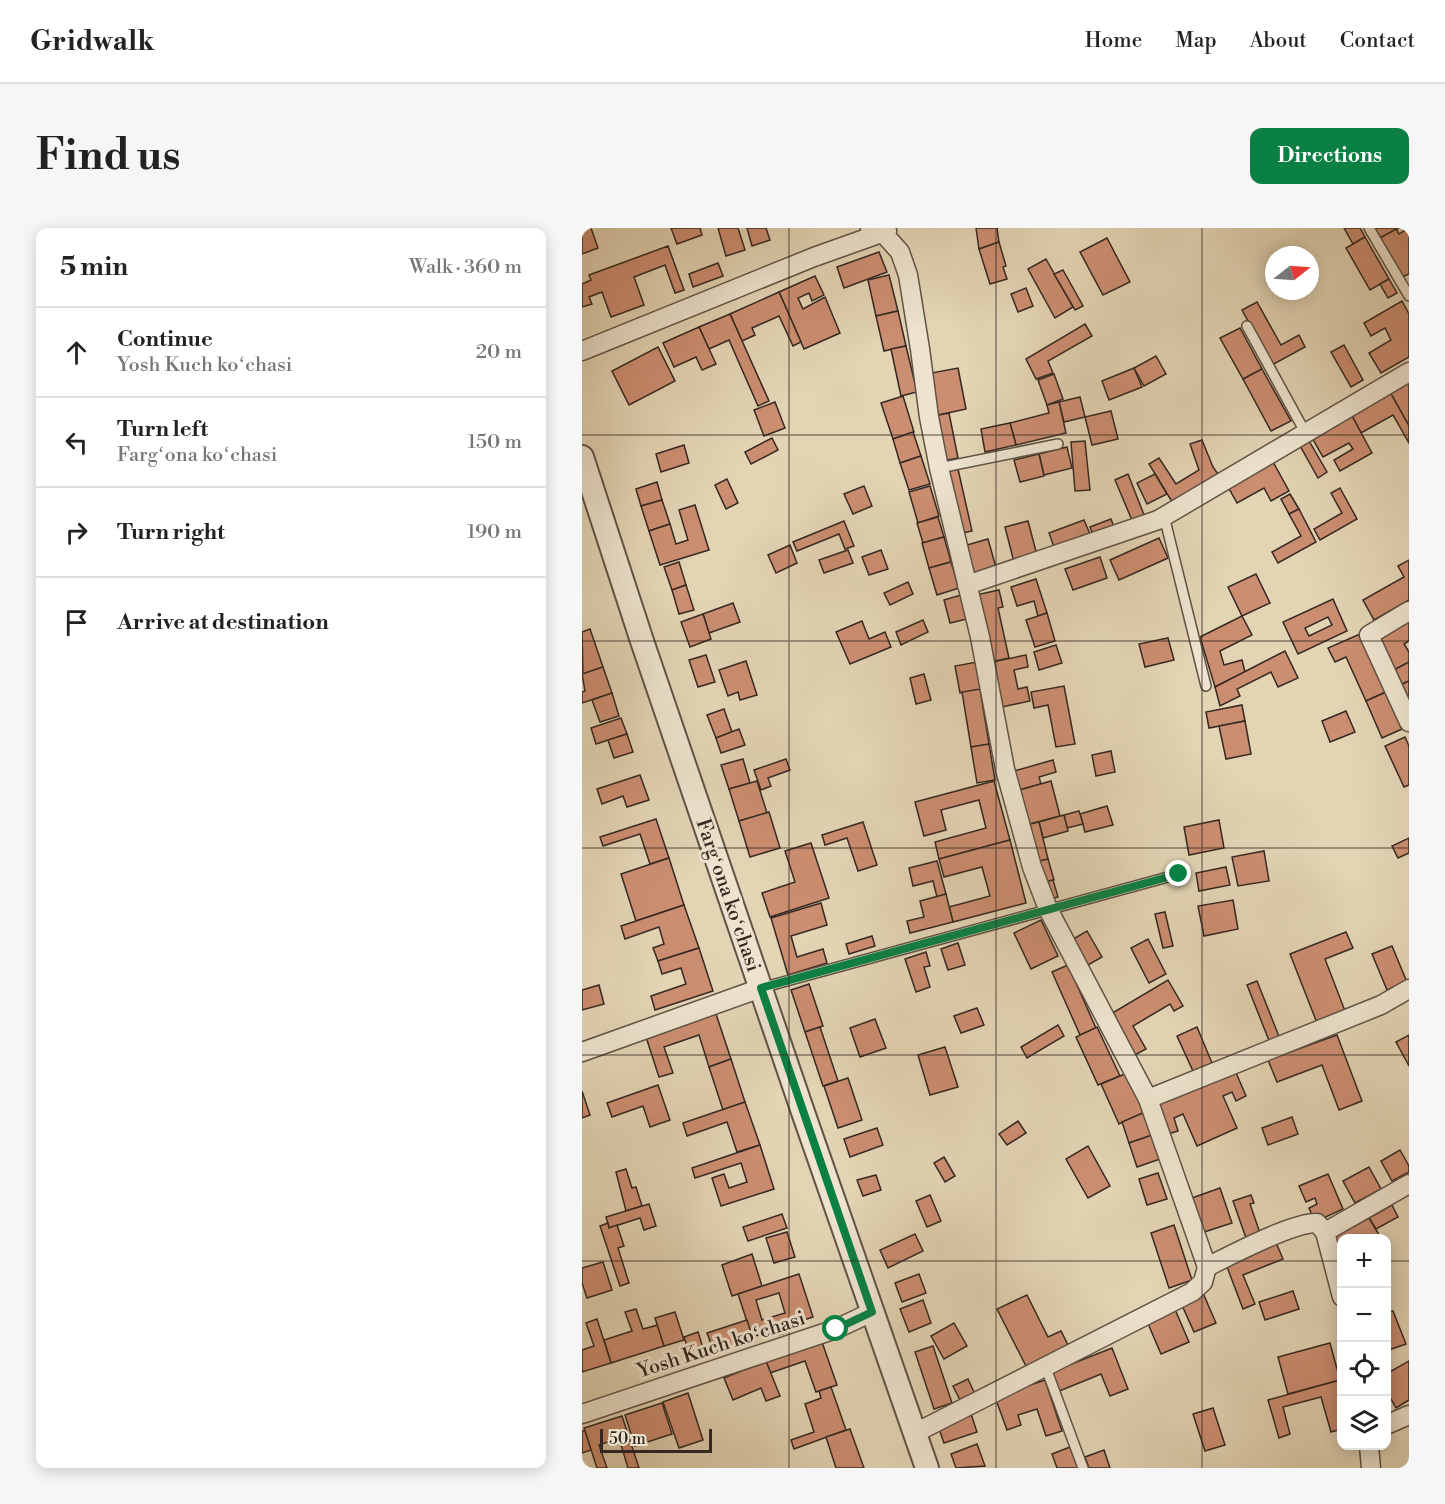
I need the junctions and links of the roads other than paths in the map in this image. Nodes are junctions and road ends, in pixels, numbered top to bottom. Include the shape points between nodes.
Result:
1 (1369, 228) edge
2 (882, 230) edge
3 (1409, 296) edge
4 (1247, 326) dead end
5 (582, 351) edge
6 (1409, 372) edge
7 (1305, 432) junction
8 (1058, 444) dead end
9 (582, 457) edge
10 (939, 468) junction
11 (1164, 516) junction
12 (967, 585) junction
13 (1409, 611) edge
14 (1206, 686) dead end
15 (1409, 722) edge
16 (1179, 874) dead end
17 (1048, 909) junction
18 (761, 988) junction
19 (1409, 989) edge
20 (582, 1052) edge
21 (1148, 1099) junction
22 (1409, 1184) edge
23 (1324, 1232) junction
24 (1207, 1267) junction
25 (1339, 1288) edge
26 (872, 1312) junction
27 (1046, 1368) junction
28 (582, 1414) edge
29 (1409, 1415) edge
30 (1391, 1423) edge
31 (915, 1433) junction
32 (1369, 1450) edge
33 (927, 1468) edge
34 (1083, 1468) edge
35 (1371, 1468) edge

1 - 3 lane
2 - 5 street
2 - 10 street via 900,252 908,275
4 - 7 lane
6 - 7 street
7 - 11 street
8 - 10 lane
9 - 18 street, Fargʻona koʻchasi
10 - 12 street
11 - 12 street
11 - 14 lane
12 - 17 street via 1005,769
13 - 15 street via 1369,635
16 - 17 lane
17 - 18 lane
17 - 21 street
18 - 20 street
18 - 26 street, Fargʻona koʻchasi
19 - 21 street via 1381,1005
21 - 24 street
22 - 23 street
23 - 24 street via 1317,1223 1307,1224
23 - 25 street
24 - 27 street via 1203,1282 1192,1292
26 - 28 street, Yosh Kuch koʻchasi via 836,1329
26 - 31 street, Fargʻona koʻchasi
27 - 31 street
27 - 34 lane
29 - 30 street
31 - 33 street, Fargʻona koʻchasi
32 - 35 street

